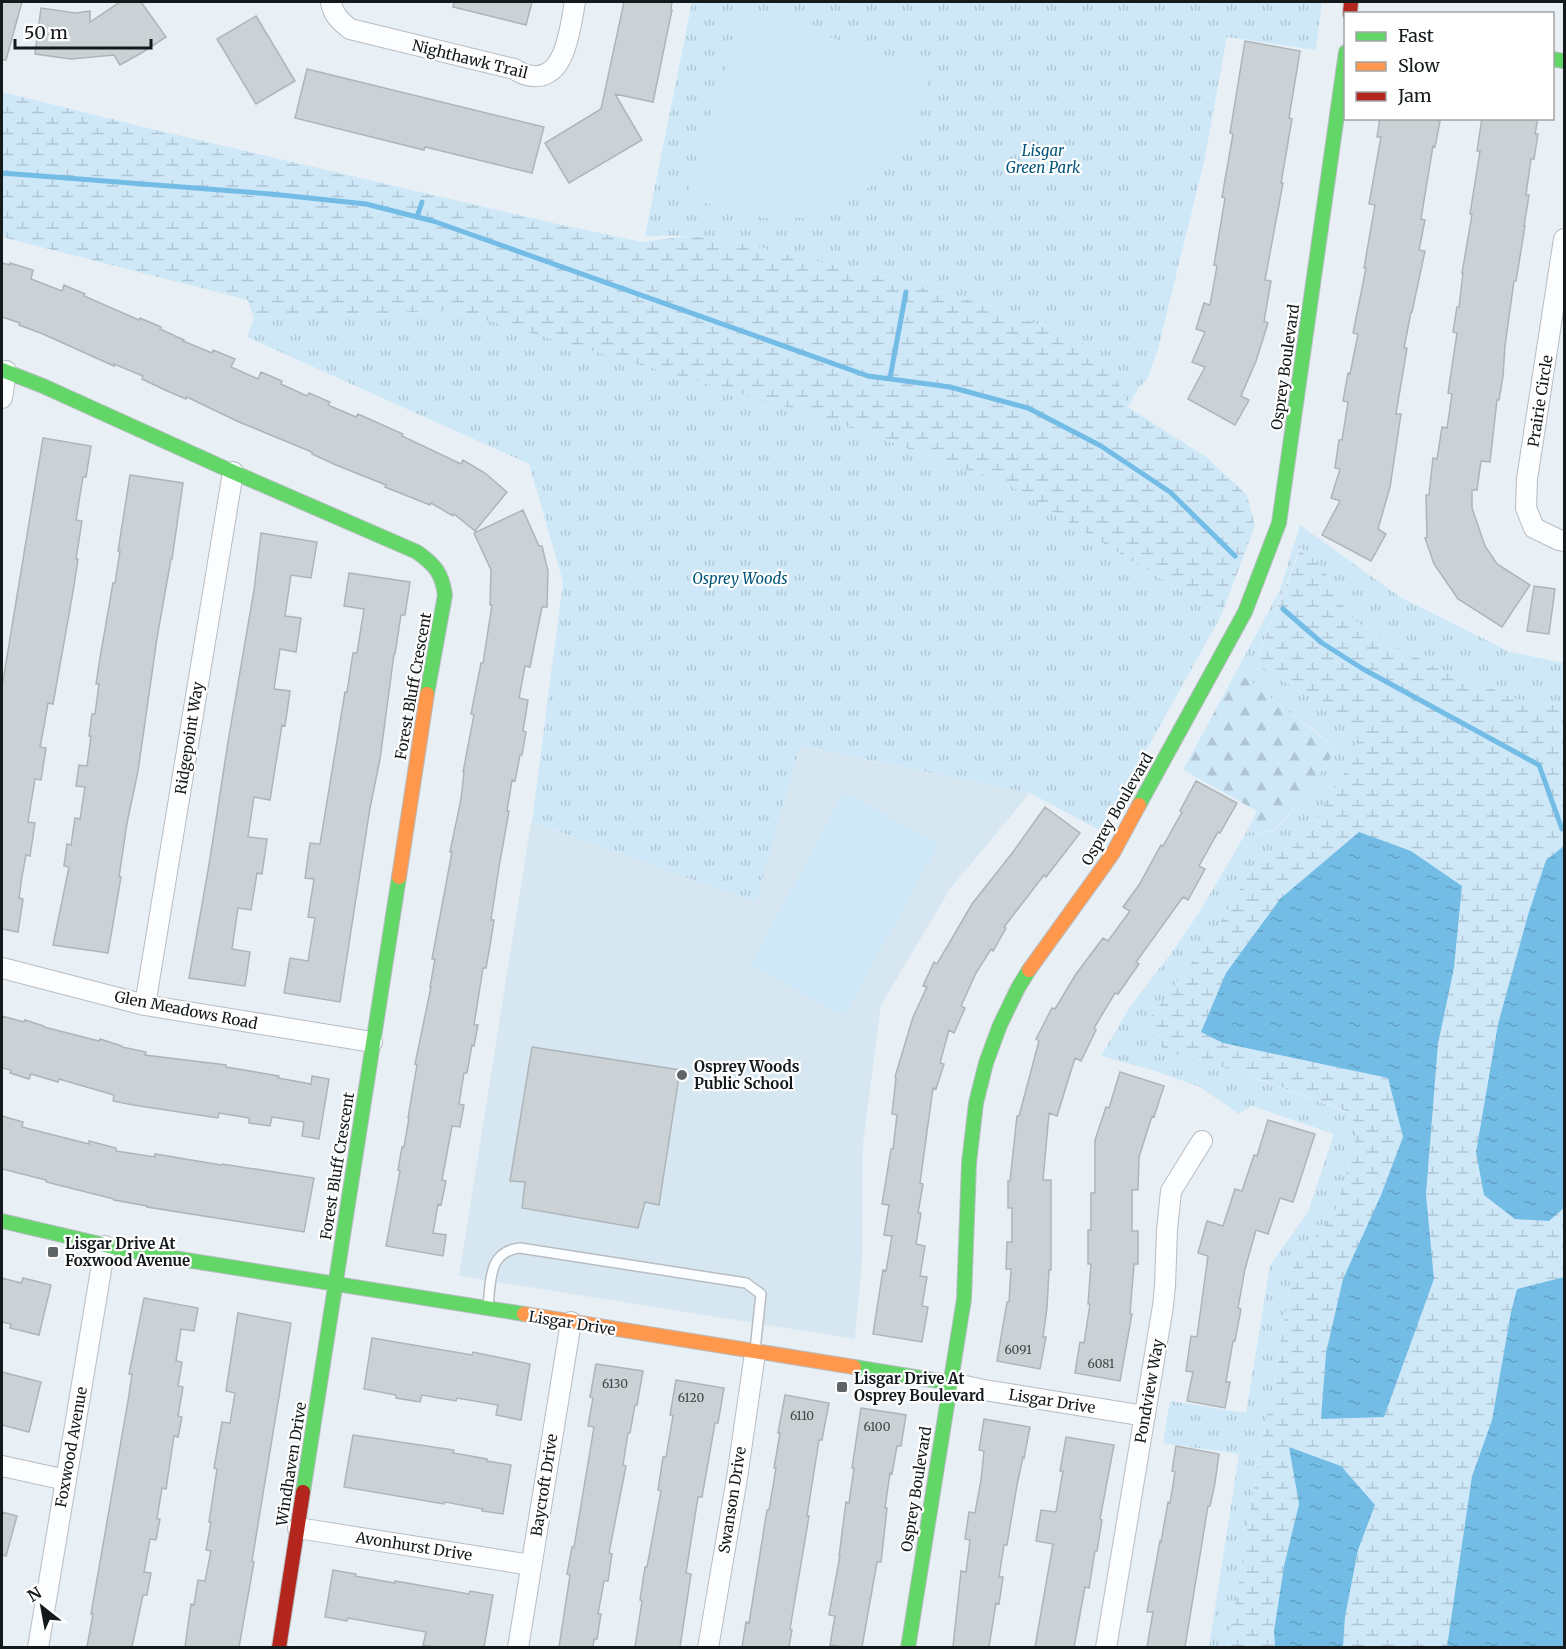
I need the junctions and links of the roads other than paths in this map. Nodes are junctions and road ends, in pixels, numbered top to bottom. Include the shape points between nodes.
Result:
1 (331, 2) edge
2 (575, 2) edge
3 (1344, 66) edge
4 (1564, 239) edge
5 (1560, 304) edge
6 (4, 370) edge
7 (2, 398) edge
8 (233, 472) junction
9 (1564, 541) edge
10 (2, 968) edge
11 (145, 1005) junction
12 (372, 1042) junction
13 (1202, 1141) dead end
14 (2, 1221) edge
15 (105, 1246) junction
16 (336, 1285) junction
17 (488, 1309) junction
18 (571, 1322) junction
19 (755, 1353) junction
20 (951, 1383) junction
21 (1144, 1416) junction
22 (2, 1466) edge
23 (66, 1480) junction
24 (298, 1528) junction
25 (531, 1565) junction
26 (39, 1647) edge
27 (279, 1647) edge
28 (518, 1647) edge
29 (708, 1647) edge
30 (908, 1647) edge
31 (1106, 1647) edge

1 - 2 street, Nighthawk Trail via 339,21 350,29 538,75 549,73 563,55
3 - 20 street, Osprey Boulevard via 1279,523 1245,612 1113,853 1030,969 1000,1027 984,1071 973,1122 964,1299
4 - 5 street, Prairie Circle
5 - 9 street, Prairie Circle via 1527,479 1526,508 1534,528
6 - 7 street
6 - 8 street, Forest Bluff Crescent
8 - 11 street, Ridgepoint Way
8 - 12 street, Forest Bluff Crescent via 417,552 438,567 445,585
10 - 11 street, Glen Meadows Road
11 - 12 street, Glen Meadows Road
12 - 16 street, Forest Bluff Crescent
13 - 21 street, Pondview Way via 1171,1191 1163,1306
14 - 15 street, Lisgar Drive
15 - 16 street, Lisgar Drive
15 - 23 street, Foxwood Avenue
16 - 17 street, Lisgar Drive
16 - 24 street, Windhaven Drive
17 - 18 street, Lisgar Drive
17 - 19 lane via 494,1267 501,1254 520,1248 746,1283 762,1294
18 - 19 street, Lisgar Drive
18 - 25 street, Baycroft Drive
19 - 20 street, Lisgar Drive
19 - 29 street, Swanson Drive
20 - 21 street, Lisgar Drive
20 - 30 street, Osprey Boulevard
21 - 31 street, Pondview Way
22 - 23 street
23 - 26 street, Foxwood Avenue
24 - 25 street, Avonhurst Drive
24 - 27 street, Windhaven Drive
25 - 28 street, Baycroft Drive

